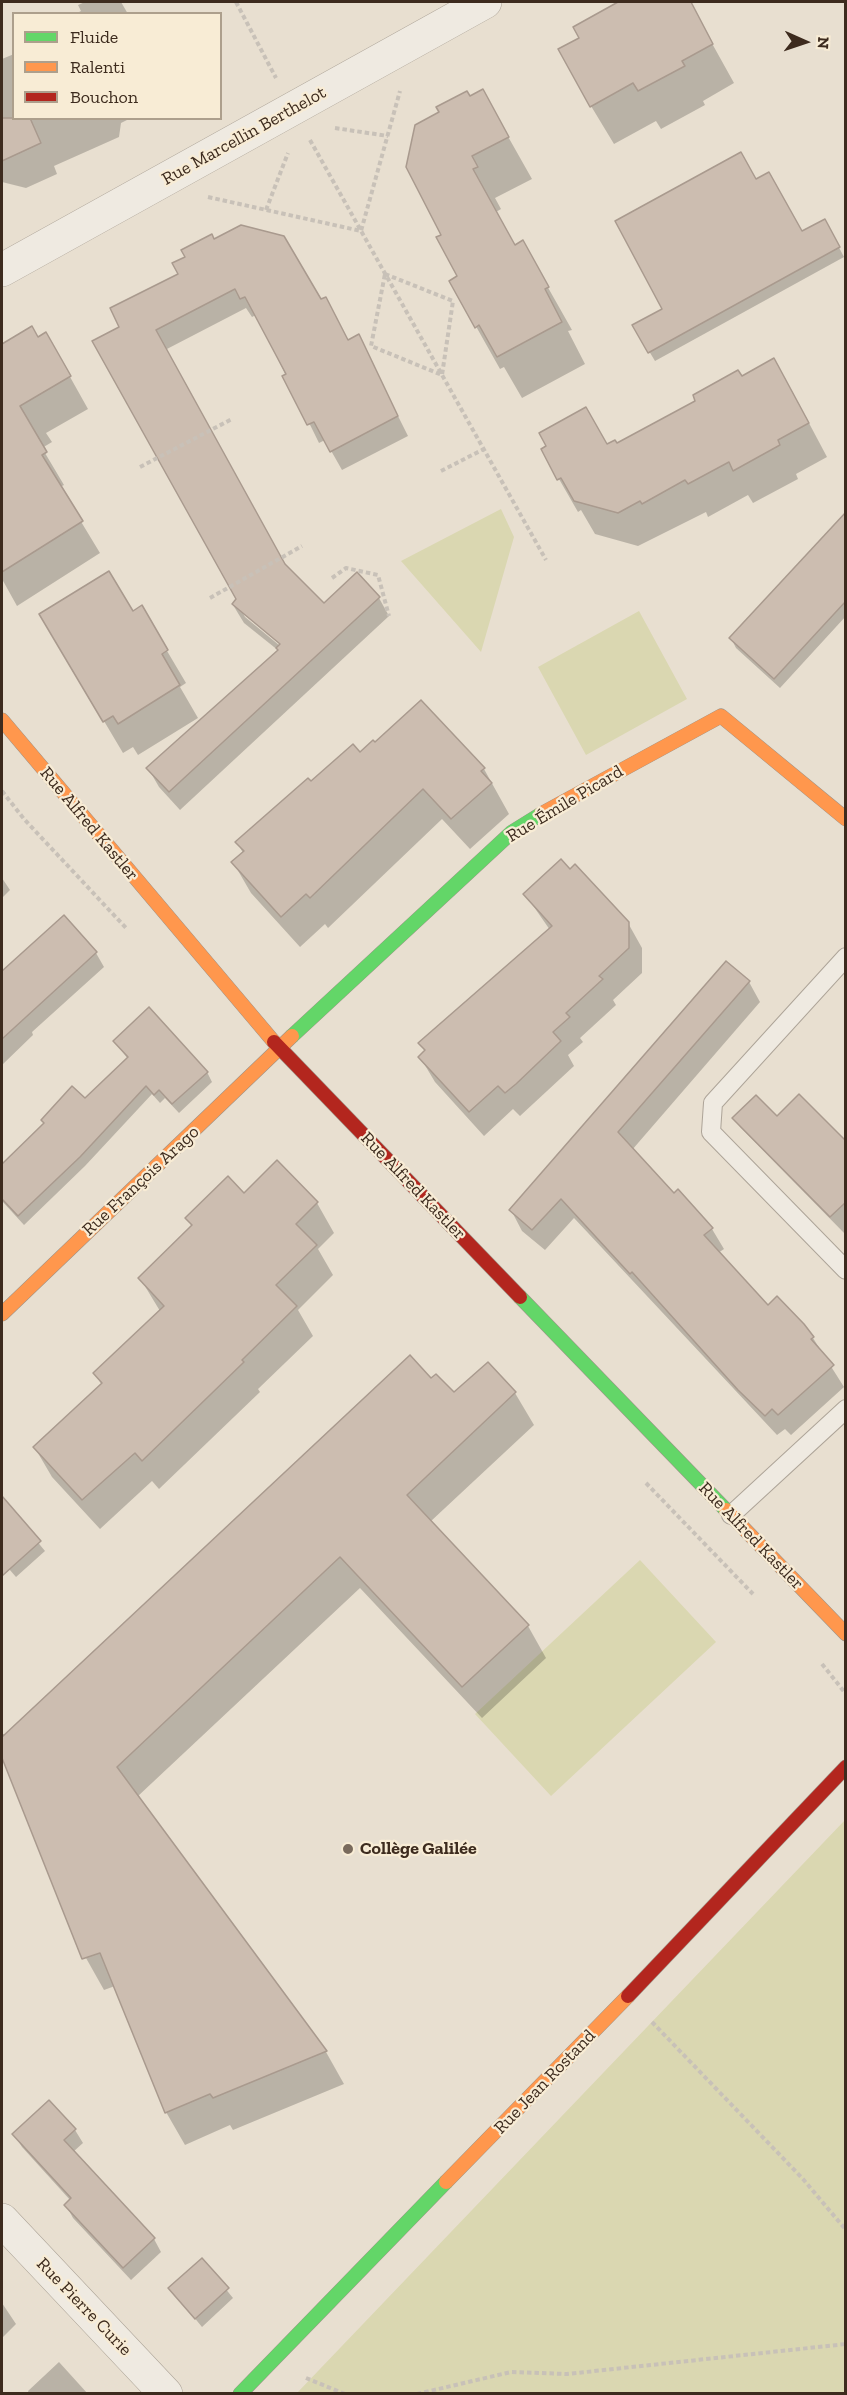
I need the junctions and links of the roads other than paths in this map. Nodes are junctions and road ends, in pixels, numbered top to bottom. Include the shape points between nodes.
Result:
1 (485, 2) edge
2 (2, 270) edge
3 (2, 720) edge
4 (846, 819) edge
5 (846, 957) edge
6 (279, 1048) junction
7 (846, 1270) edge
8 (2, 1314) edge
9 (846, 1409) edge
10 (731, 1515) junction
11 (846, 1634) edge
12 (846, 1767) edge
13 (2, 2220) edge
14 (166, 2394) edge
15 (240, 2394) edge

1 - 2 street, Rue Marcellin Berthelot via 297,116 155,185
3 - 6 street, Rue Alfred Kastler
4 - 6 street, Rue Émile Picard via 721,716 512,831
5 - 7 lane via 713,1103 711,1132
6 - 8 street, Rue François Arago
6 - 10 street, Rue Alfred Kastler
9 - 10 lane
10 - 11 street, Rue Alfred Kastler
12 - 15 street, Rue Jean Rostand
13 - 14 street, Rue Pierre Curie

